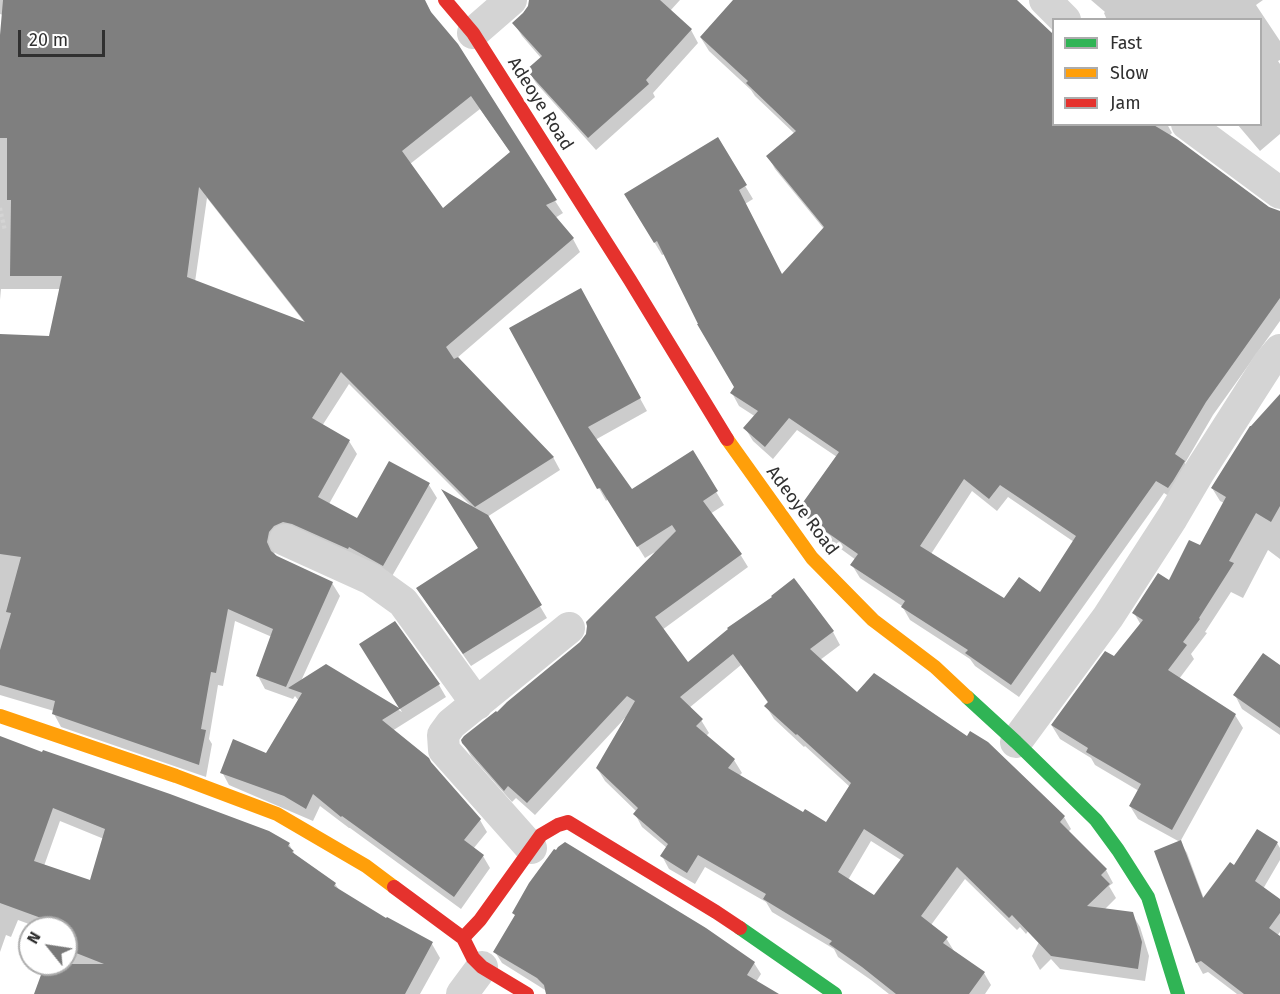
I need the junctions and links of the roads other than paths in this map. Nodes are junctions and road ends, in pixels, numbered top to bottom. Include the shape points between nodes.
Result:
1 (445, 0) edge
2 (511, 0) edge
3 (1045, 0) edge
4 (1063, 18) edge
5 (473, 33) junction
6 (1190, 126) edge
7 (1280, 193) edge
8 (1280, 350) edge
9 (285, 540) dead end
10 (569, 628) dead end
11 (477, 704) junction
12 (0, 716) edge
13 (1016, 742) junction
14 (531, 848) junction
15 (463, 938) junction
16 (482, 967) junction
17 (462, 994) edge
18 (527, 994) edge
19 (835, 994) edge
20 (1179, 994) edge

1 - 5 street, Adeoye Road
2 - 5 street
3 - 4 street
5 - 13 street, Adeoye Road via 727,440 812,558 873,620 934,667
6 - 7 street
8 - 13 street via 1108,617
9 - 11 street via 371,579 403,602
10 - 11 street
11 - 14 street via 443,735 444,750
12 - 15 street via 277,814 366,866
13 - 20 street, Adeoye Road via 1096,820 1118,850 1148,897
14 - 15 street
14 - 19 street via 541,835 568,822 716,912
15 - 16 street
16 - 17 street
16 - 18 street

